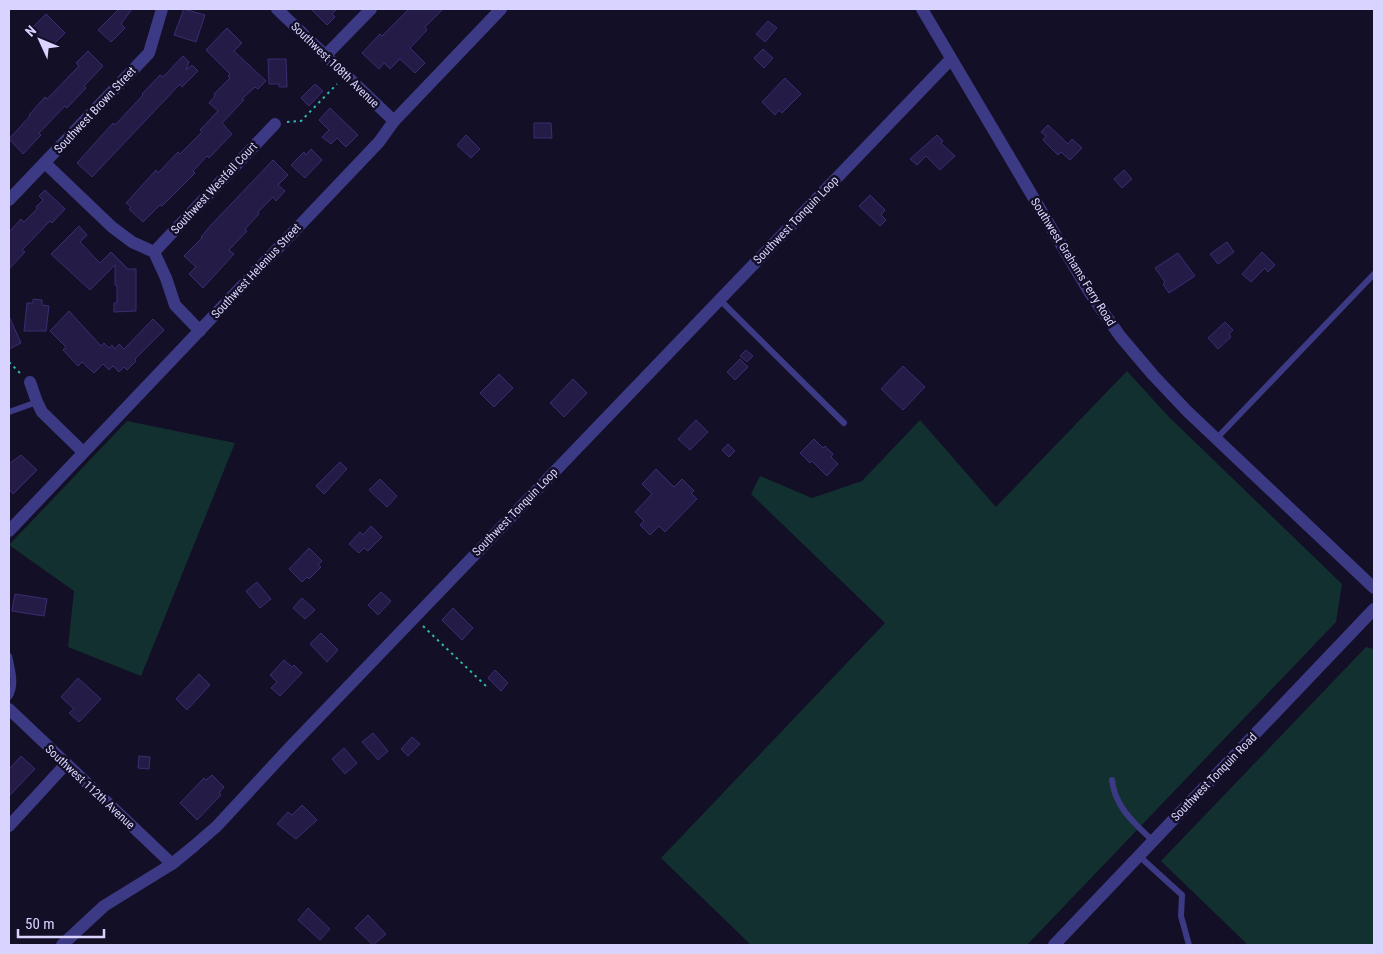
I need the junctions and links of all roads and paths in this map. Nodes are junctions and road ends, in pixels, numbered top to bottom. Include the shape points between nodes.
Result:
1 (162, 9) edge
2 (277, 9) edge
3 (371, 9) edge
4 (501, 9) edge
5 (922, 9) edge
6 (326, 56) junction
7 (951, 59) junction
8 (345, 75) junction
9 (394, 121) junction
10 (275, 124) joint
11 (45, 163) junction
12 (9, 200) edge
13 (154, 252) junction
14 (1374, 274) edge
15 (720, 300) junction
16 (200, 331) junction
17 (9, 362) edge
18 (30, 382) joint
19 (37, 402) junction
20 (9, 412) edge
21 (844, 423) dead end
22 (1216, 439) junction
23 (83, 452) junction
24 (9, 531) edge
25 (1374, 588) edge
26 (1374, 609) edge
27 (414, 618) junction
28 (9, 656) edge
29 (488, 686) dead end
30 (9, 697) edge
31 (9, 709) edge
32 (66, 764) junction
33 (1112, 780) dead end
34 (9, 826) edge
35 (1153, 842) junction
36 (1139, 856) junction
37 (172, 864) junction
38 (62, 945) edge
39 (1054, 945) edge
40 (1189, 945) edge

1 - 11 street, Southwest Brown Street via 149,53
2 - 6 street, Southwest 108th Avenue
3 - 6 street
4 - 9 street, Southwest Helenius Street
5 - 7 street, Southwest Grahams Ferry Road
6 - 8 street, Southwest 108th Avenue
7 - 15 street, Southwest Tonquin Loop
7 - 22 street, Southwest Grahams Ferry Road via 1090,293 1153,375
8 - 9 street, Southwest 108th Avenue
8 - 10 path via 301,121
9 - 16 street, Southwest Helenius Street via 379,142
10 - 13 street, Southwest Westfall Court
11 - 12 street, Southwest Brown Street
11 - 13 street via 112,227 132,242
13 - 16 street via 175,306
14 - 22 lane
15 - 21 lane
15 - 27 street, Southwest Tonquin Loop
16 - 23 street, Southwest Helenius Street
17 - 18 path
18 - 19 street
19 - 20 lane
19 - 23 street via 42,412
22 - 25 street, Southwest Grahams Ferry Road
23 - 24 street, Southwest Helenius Street
26 - 35 street, Southwest Tonquin Road
27 - 29 path
27 - 37 street, Southwest Tonquin Loop via 217,826
28 - 30 lane via 13,676
31 - 32 street, Southwest 112th Avenue
32 - 34 street
32 - 37 street, Southwest 112th Avenue
33 - 35 lane via 1114,794 1130,819
35 - 36 street, Southwest Tonquin Road
36 - 39 street, Southwest Tonquin Road
36 - 40 lane via 1182,895 1181,916
37 - 38 street, Southwest Tonquin Loop via 104,906

